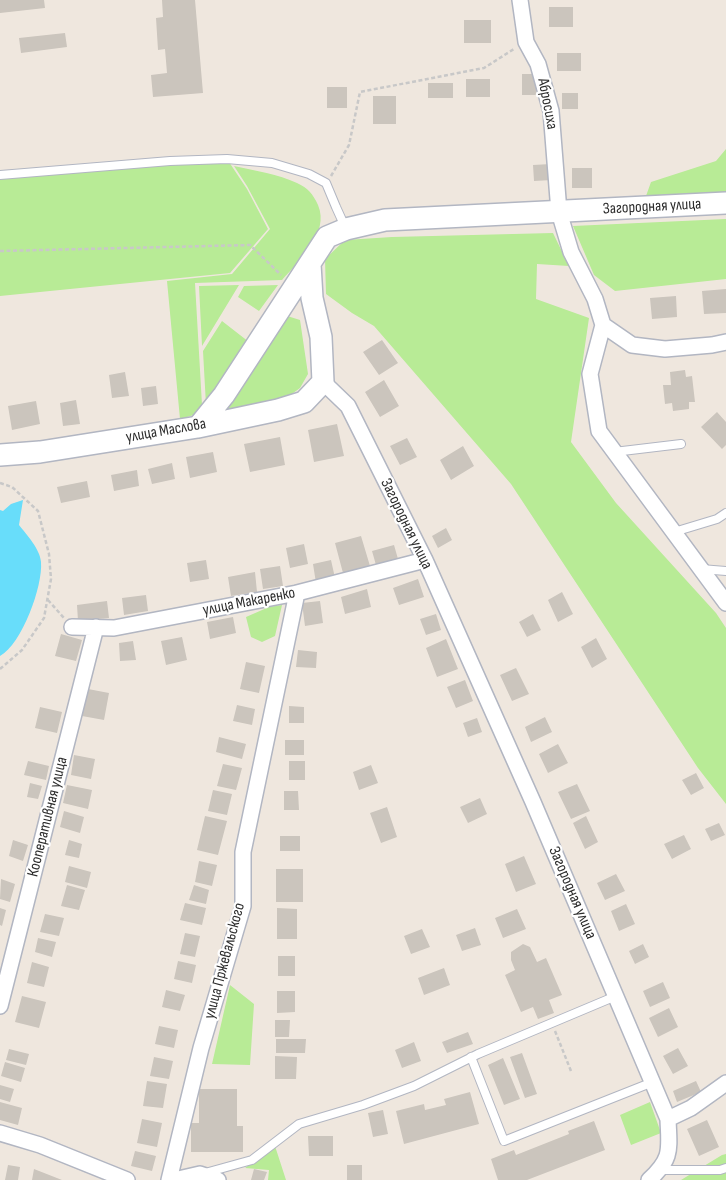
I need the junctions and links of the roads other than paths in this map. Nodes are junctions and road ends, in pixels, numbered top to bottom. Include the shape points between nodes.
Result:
1 (520, 0) edge
2 (0, 175) edge
3 (726, 204) edge
4 (559, 212) junction
5 (346, 228) junction
6 (310, 264) junction
7 (603, 325) junction
8 (726, 342) edge
9 (324, 382) junction
10 (198, 427) junction
11 (681, 444) dead end
12 (614, 452) junction
13 (0, 455) edge
14 (726, 513) edge
15 (674, 532) junction
16 (425, 560) junction
17 (701, 569) junction
18 (726, 570) edge
19 (297, 593) junction
20 (726, 603) edge
21 (72, 627) road end
22 (96, 628) junction
23 (616, 996) junction
24 (0, 1006) edge
25 (472, 1057) junction
26 (653, 1082) junction
27 (726, 1083) edge
28 (668, 1119) junction
29 (0, 1133) edge
30 (726, 1168) edge
31 (200, 1174) junction
32 (654, 1175) edge
33 (127, 1180) edge
34 (169, 1180) edge
35 (174, 1180) edge
36 (218, 1180) edge

1 - 4 street, Абросиха via 526,42 538,64 551,111
2 - 5 lane via 170,161 227,159 272,163 308,174 326,184
3 - 4 street, Загородная улица
4 - 5 street, Загородная улица via 385,220
4 - 7 street, Абросиха via 571,252 595,300
5 - 6 street, Загородная улица via 327,238
6 - 9 street
6 - 10 street, Загородная улица via 224,395
7 - 8 street via 632,345 665,349
7 - 12 street via 590,374 599,431
9 - 10 street, улица Маслова via 304,402
9 - 16 street, Загородная улица via 348,406
10 - 13 street, улица Маслова via 40,452
11 - 12 lane
12 - 15 street
14 - 15 lane via 717,519
15 - 17 street
16 - 19 street, улица Макаренко
16 - 23 street, Загородная улица
17 - 18 lane
17 - 20 street
19 - 22 street, улица Макаренко via 114,628
19 - 34 street, улица Пржевальского via 243,852 243,906 201,1048
21 - 22 street, улица Макаренко
22 - 24 street, Кооперативная улица
23 - 25 lane
23 - 26 street, Загородная улица
25 - 26 lane via 504,1141
25 - 31 lane via 414,1086 299,1124 252,1160
26 - 28 street, Загородная улица
27 - 28 street via 691,1108
28 - 32 street, Загородная улица via 669,1152
29 - 33 street via 40,1145
30 - 32 lane
31 - 35 street
31 - 36 street

